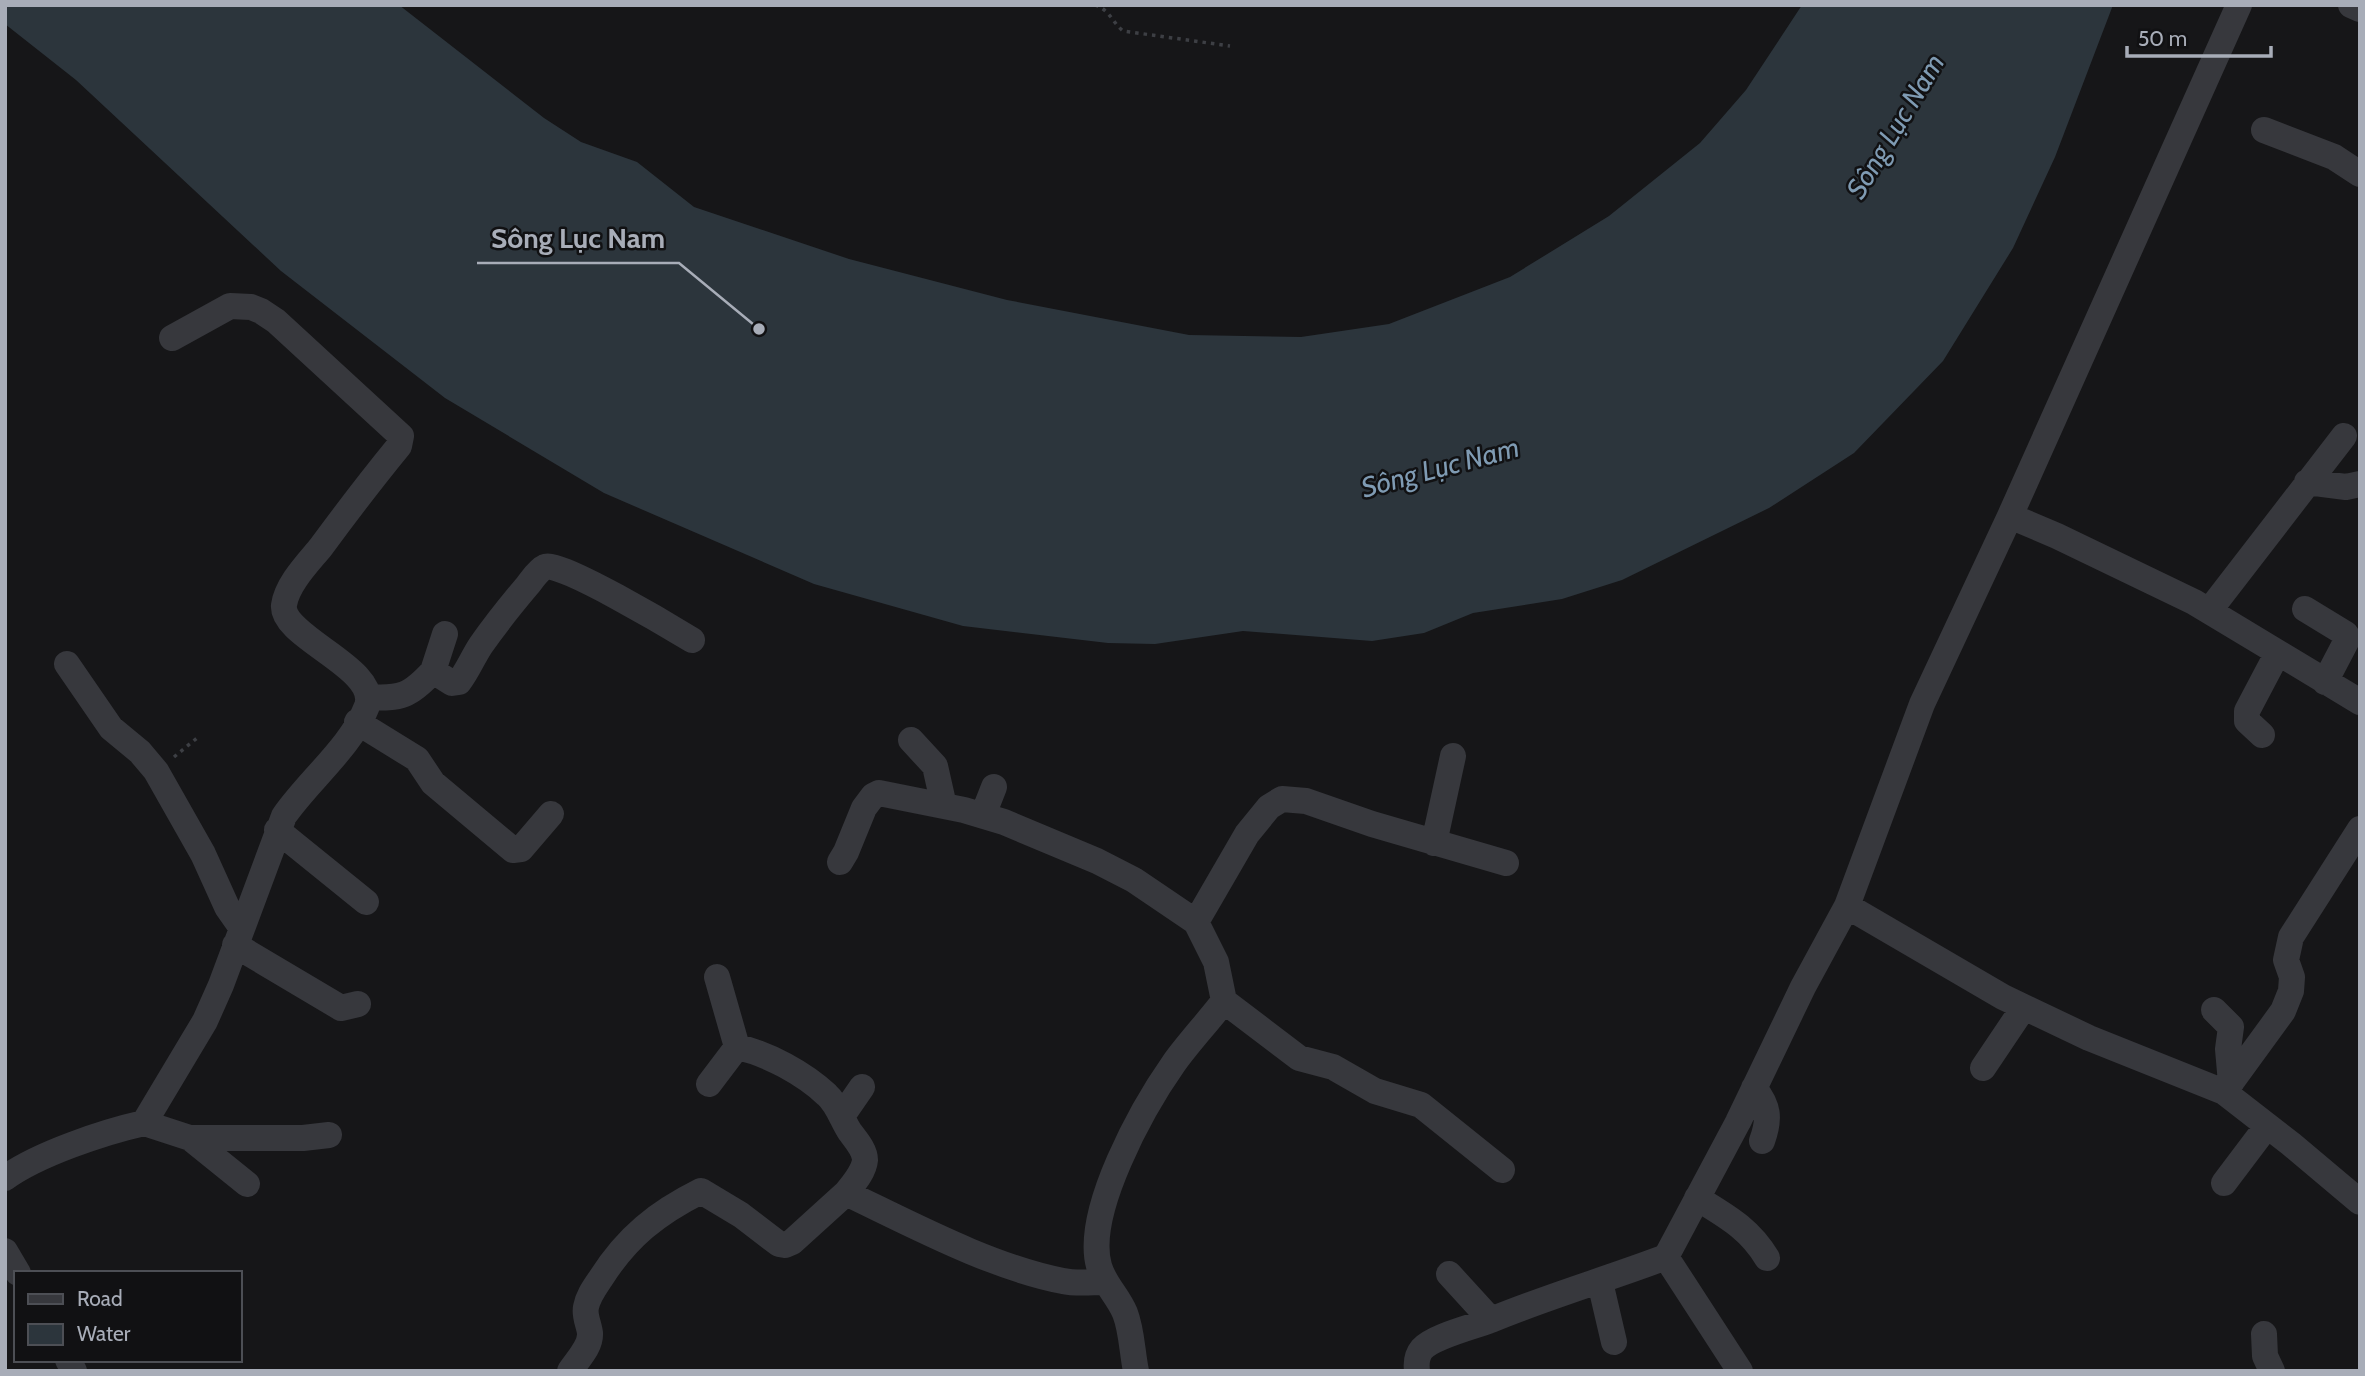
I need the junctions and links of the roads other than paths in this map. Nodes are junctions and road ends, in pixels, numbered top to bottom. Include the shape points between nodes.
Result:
1 (2239, 5) edge
2 (2351, 5) edge
3 (2360, 9) edge
4 (2264, 130) dead end
5 (2360, 174) edge
6 (172, 338) dead end
7 (2344, 436) dead end
8 (2307, 482) junction
9 (2360, 484) edge
10 (2010, 516) junction
11 (2305, 609) dead end
12 (2209, 611) junction
13 (444, 634) dead end
14 (692, 640) dead end
15 (2277, 654) junction
16 (68, 664) dead end
17 (433, 671) junction
18 (2325, 682) junction
19 (368, 697) junction
20 (2360, 702) edge
21 (357, 722) junction
22 (2262, 735) dead end
23 (911, 740) dead end
24 (1453, 756) dead end
25 (994, 787) dead end
26 (944, 806) junction
27 (551, 814) dead end
28 (983, 815) junction
29 (2360, 829) edge
30 (277, 830) junction
31 (1434, 843) junction
32 (840, 862) dead end
33 (1506, 863) dead end
34 (366, 902) dead end
35 (1847, 906) junction
36 (1196, 922) junction
37 (238, 936) junction
38 (717, 977) dead end
39 (1224, 1001) junction
40 (358, 1004) dead end
41 (2024, 1007) junction
42 (2214, 1010) dead end
43 (737, 1047) junction
44 (1983, 1068) dead end
45 (709, 1084) dead end
46 (863, 1087) dead end
47 (1754, 1088) junction
48 (2227, 1088) junction
49 (842, 1116) junction
50 (144, 1122) junction
51 (2267, 1126) junction
52 (329, 1135) dead end
53 (190, 1138) junction
54 (1762, 1140) dead end
55 (1502, 1170) dead end
56 (5, 1178) edge
57 (2224, 1183) dead end
58 (247, 1184) dead end
59 (846, 1193) junction
60 (1697, 1198) junction
61 (2360, 1202) edge
62 (5, 1251) edge
63 (1666, 1257) junction
64 (1767, 1258) dead end
65 (17, 1271) edge
66 (1448, 1274) dead end
67 (1106, 1282) junction
68 (1600, 1282) junction
69 (1491, 1320) junction
70 (2264, 1334) dead end
71 (1614, 1342) dead end
72 (570, 1371) edge
73 (1136, 1371) edge
74 (1417, 1371) edge
75 (1740, 1371) edge
76 (2272, 1371) edge

1 - 10 street
2 - 3 street
4 - 5 street via 2334,157
6 - 19 street via 230,306 261,311 401,436 399,446 297,579 284,607 304,634 363,682
7 - 8 street
8 - 9 street via 2346,487
8 - 12 street
10 - 12 street
10 - 35 street via 1922,704
11 - 18 street via 2346,634
12 - 15 street
13 - 17 street
14 - 17 street via 550,566 522,591 459,682 452,683
15 - 18 street
15 - 22 street via 2248,711 2247,721
16 - 37 street via 111,728 156,771 202,854
17 - 19 street via 405,695
18 - 20 street
19 - 21 street
21 - 27 street via 417,759 433,783 513,850 521,849
21 - 30 street via 330,762 294,801
23 - 26 street via 935,766
24 - 31 street
25 - 28 street
26 - 28 street
26 - 32 street via 879,793 873,796
28 - 36 street via 1097,861
29 - 48 street via 2291,937 2286,960 2291,991 2283,1012
30 - 34 street
30 - 37 street
31 - 33 street
31 - 36 street via 1306,801 1282,799 1269,807 1247,834
35 - 41 street
35 - 47 street
36 - 39 street via 1216,962
37 - 40 street via 334,1005 347,1008
37 - 50 street via 205,1021
38 - 43 street
39 - 55 street via 1299,1058 1333,1067 1375,1091 1421,1105
39 - 67 street via 1151,1097 1120,1179 1102,1211 1097,1239 1099,1266
41 - 44 street
41 - 48 street via 2089,1038
42 - 48 street via 2231,1027
43 - 45 street
43 - 49 street via 765,1055 816,1086
46 - 49 street
47 - 54 street via 1768,1114
47 - 60 street
48 - 51 street
49 - 59 street via 865,1161
50 - 53 street
50 - 56 street via 78,1144
51 - 57 street
51 - 61 street
52 - 53 street
53 - 58 street
59 - 67 street via 1015,1269 1066,1282
59 - 72 street via 785,1245 701,1191 653,1218 626,1244 590,1295 586,1308 590,1337
60 - 63 street
60 - 64 street via 1752,1235
62 - 65 street
63 - 68 street
63 - 75 street
66 - 69 street
67 - 73 street via 1124,1312
68 - 69 street
68 - 71 street
69 - 74 street via 1430,1342 1419,1352
70 - 76 street via 2265,1356

